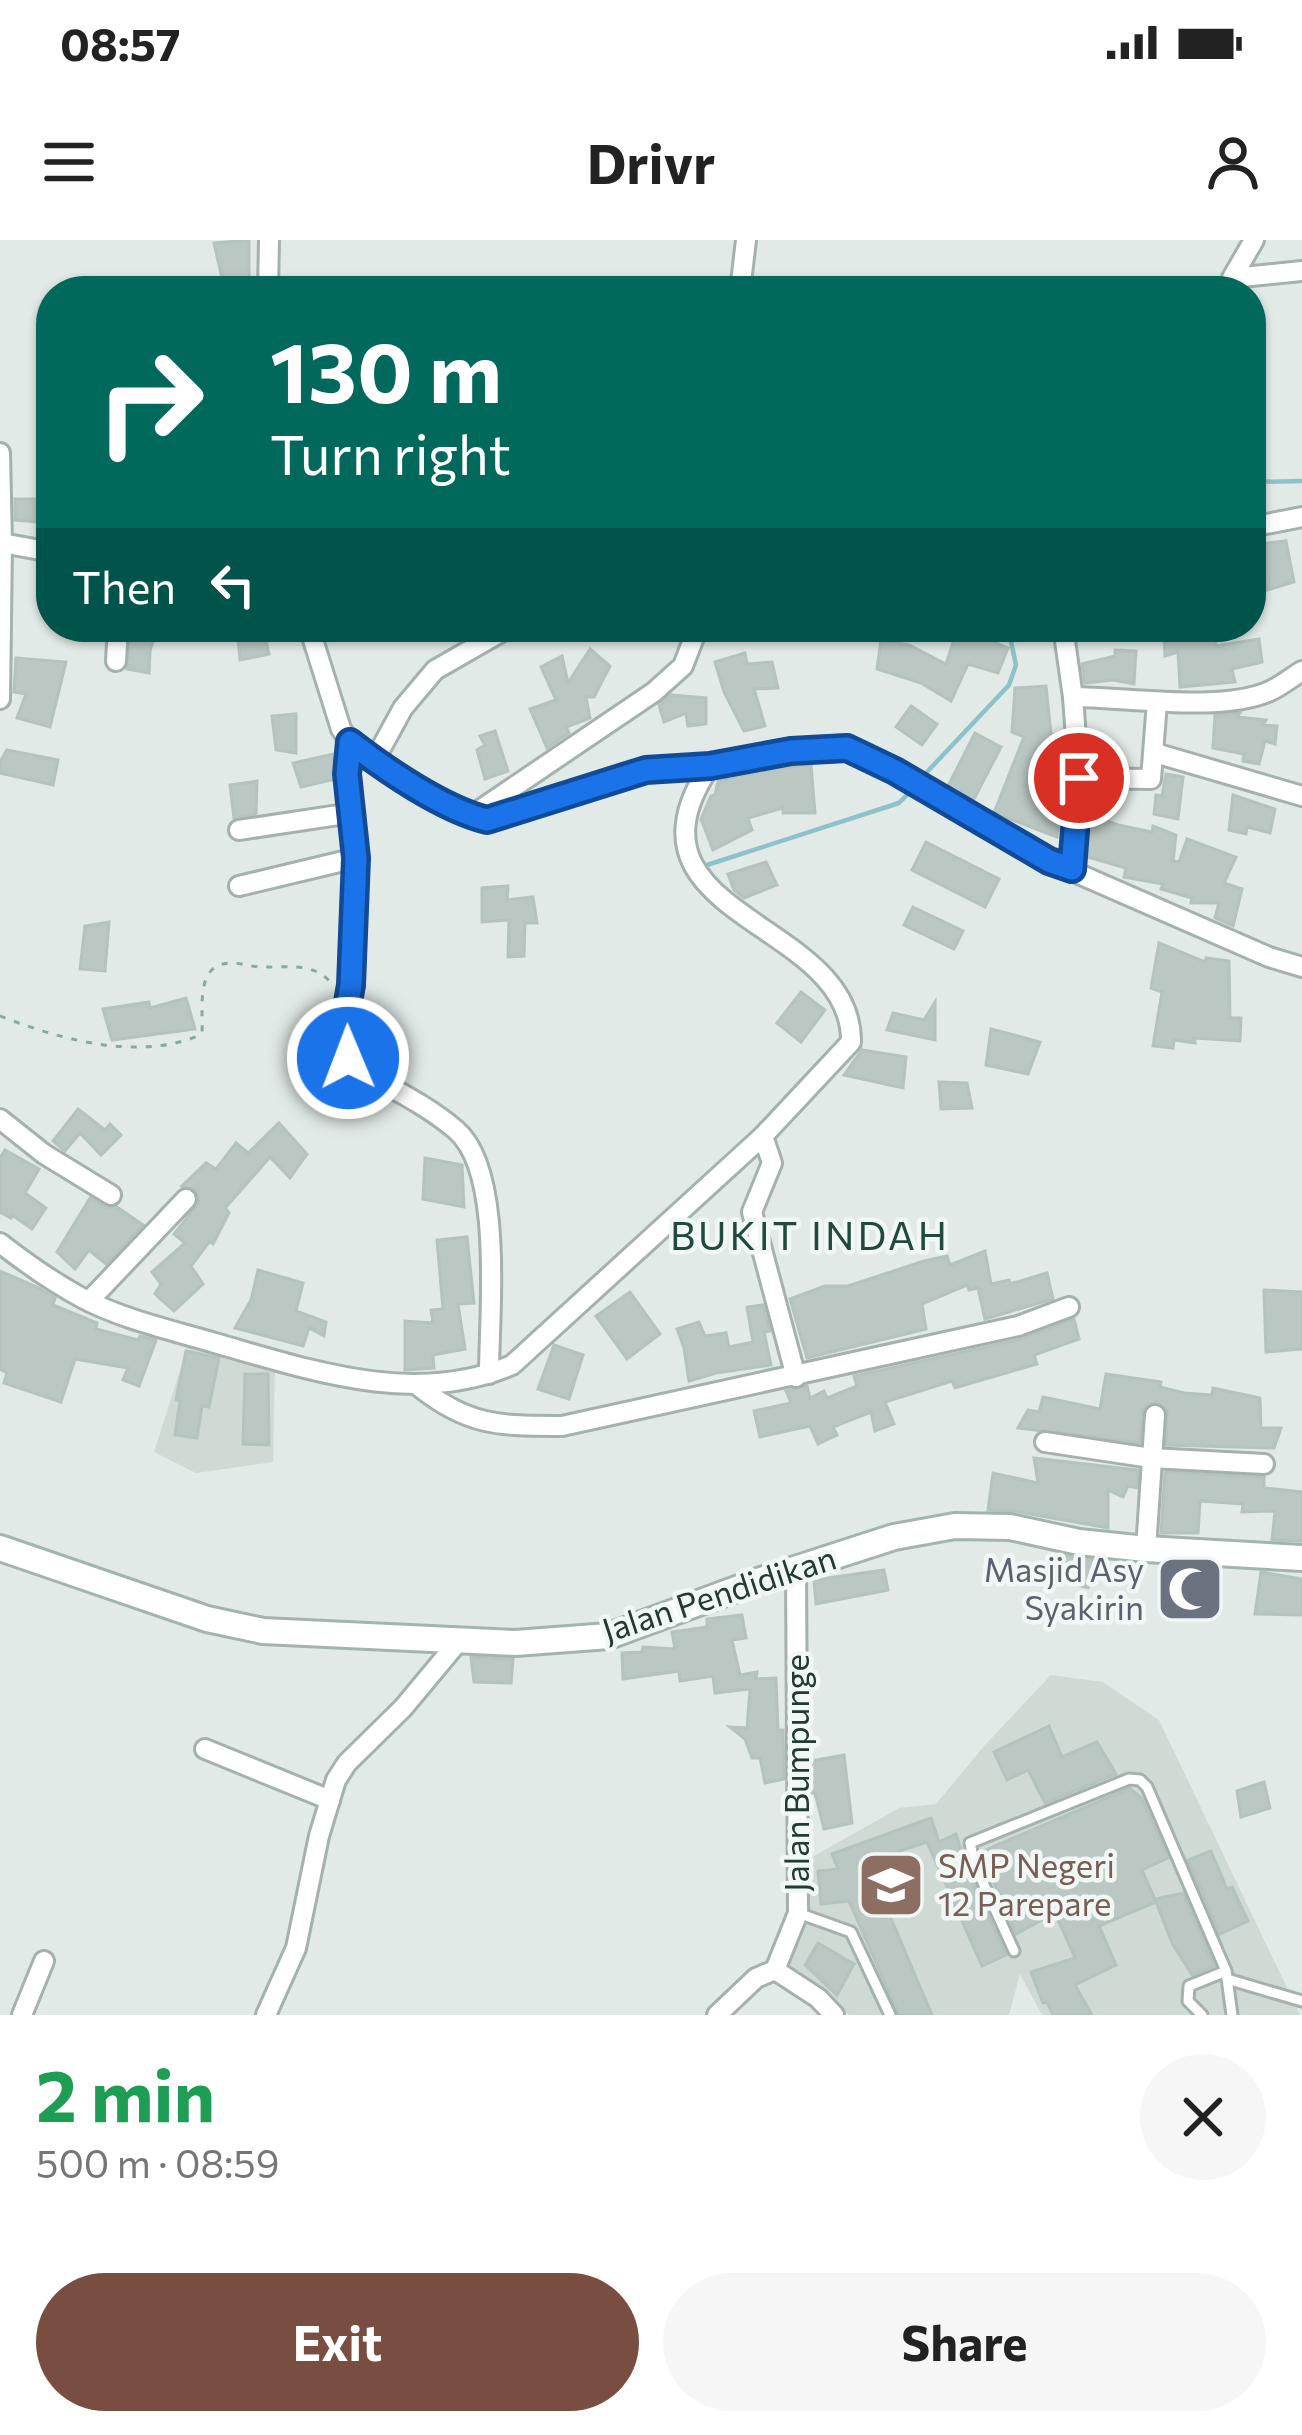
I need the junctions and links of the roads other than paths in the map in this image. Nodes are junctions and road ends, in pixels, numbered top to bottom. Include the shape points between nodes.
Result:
1 (269, 240) edge
2 (746, 240) edge
3 (1254, 240) edge
4 (1302, 272) edge
5 (268, 276) edge
6 (742, 276) edge
7 (1231, 276) edge
8 (1266, 278) edge
9 (0, 453) edge
10 (1302, 517) edge
11 (1266, 524) edge
12 (2, 543) edge
13 (36, 549) edge
14 (117, 642) edge
15 (314, 642) edge
16 (484, 642) edge
17 (692, 642) edge
18 (1065, 642) edge
19 (116, 661) dead end
20 (1302, 671) edge
21 (1073, 697) junction
22 (0, 699) edge
23 (1157, 702) junction
24 (350, 742) junction
25 (1155, 753) junction
26 (374, 761) junction
27 (710, 766) junction
28 (1079, 778) junction
29 (1302, 796) edge
30 (352, 813) junction
31 (471, 816) junction
32 (239, 830) dead end
33 (356, 858) junction
34 (1072, 869) junction
35 (238, 886) dead end
36 (1302, 967) edge
37 (0, 1119) edge
38 (764, 1136) junction
39 (111, 1195) dead end
40 (186, 1199) dead end
41 (0, 1243) edge
42 (89, 1301) junction
43 (1070, 1307) dead end
44 (489, 1374) junction
45 (796, 1377) junction
46 (417, 1385) junction
47 (1155, 1415) dead end
48 (1045, 1442) dead end
49 (1151, 1458) junction
50 (1264, 1463) dead end
51 (0, 1548) edge
52 (1145, 1549) junction
53 (1302, 1558) edge
54 (796, 1569) junction
55 (458, 1642) junction
56 (205, 1749) dead end
57 (330, 1800) junction
58 (798, 1913) junction
59 (1014, 1951) dead end
60 (44, 1961) dead end
61 (775, 1970) junction
62 (1226, 1975) junction
63 (1302, 2001) edge
64 (22, 2015) edge
65 (266, 2015) edge
66 (717, 2015) edge
67 (834, 2015) edge
68 (890, 2015) edge
69 (1202, 2015) edge
70 (1232, 2015) edge

1 - 5 street
2 - 6 street
3 - 7 street
4 - 8 street
9 - 12 street
10 - 11 street
12 - 13 street
12 - 22 street
14 - 19 street
15 - 24 street
16 - 26 street via 435,670
17 - 31 street via 683,666 654,692
18 - 21 street
20 - 23 street via 1245,698
21 - 23 street
21 - 28 street
23 - 25 street
24 - 26 street
24 - 30 street
25 - 28 street via 1148,781
25 - 29 street
26 - 31 street
27 - 31 street via 646,770 501,817
27 - 34 street via 847,748
27 - 38 street via 686,822 696,868 736,914 818,970 845,1001 851,1027 839,1059
28 - 34 street
30 - 32 street
30 - 33 street
33 - 35 street
33 - 44 street via 341,1042 348,1058 458,1131 475,1155 488,1221
34 - 36 street
37 - 39 street
38 - 44 street via 525,1355
38 - 45 street via 771,1170 752,1212
40 - 42 street
41 - 42 street
42 - 46 street via 330,1374
43 - 45 street
44 - 46 street
45 - 46 street via 562,1426 477,1420
47 - 49 street
48 - 49 street
49 - 50 street
49 - 52 street
51 - 55 street, Jalan Pendidikan via 263,1631
52 - 53 street, Jalan Pendidikan
52 - 54 street, Jalan Pendidikan via 985,1524 894,1537
54 - 55 street, Jalan Pendidikan via 609,1636
54 - 58 street, Jalan Bumpunge
55 - 57 street via 347,1762
56 - 57 street
57 - 65 street via 296,1948
58 - 61 street, Jalan Bumpunge
58 - 68 lane via 851,1932
59 - 62 lane via 970,1843 1139,1780
60 - 64 street
61 - 66 street
61 - 67 street
62 - 63 lane
62 - 69 lane via 1189,1985 1188,2002
62 - 70 lane

